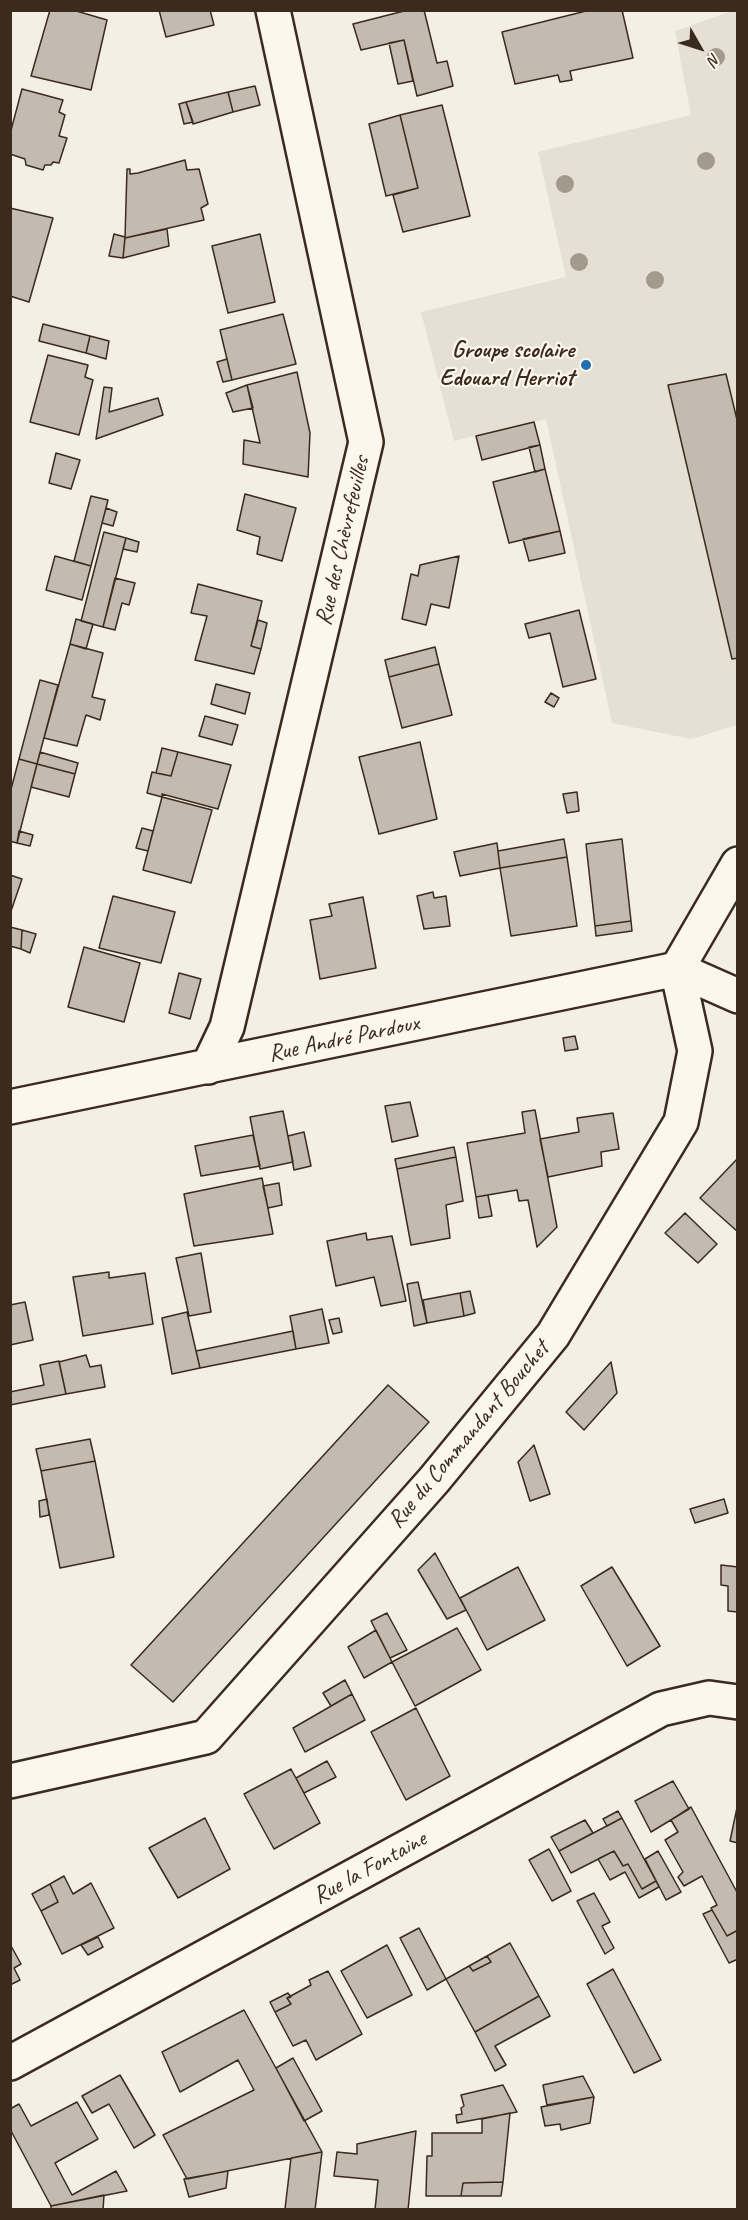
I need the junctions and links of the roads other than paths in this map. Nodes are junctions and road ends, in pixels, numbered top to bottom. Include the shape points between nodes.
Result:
1 (273, 10) edge
2 (738, 864) edge
3 (677, 969) junction
4 (738, 996) edge
5 (208, 1067) junction
6 (10, 1107) edge
7 (738, 1702) edge
8 (10, 1781) edge
9 (10, 2063) edge

1 - 5 street, Rue des Chèvrefeuilles via 366,442 227,1027
2 - 3 street
3 - 4 street
3 - 5 street, Rue André Pardoux
3 - 8 street, Rue du Commandant Bouchet via 695,1051 681,1122 553,1335 434,1480 206,1737
5 - 6 street, Rue André Pardoux
7 - 9 street, Rue la Fontaine via 709,1698 661,1709

